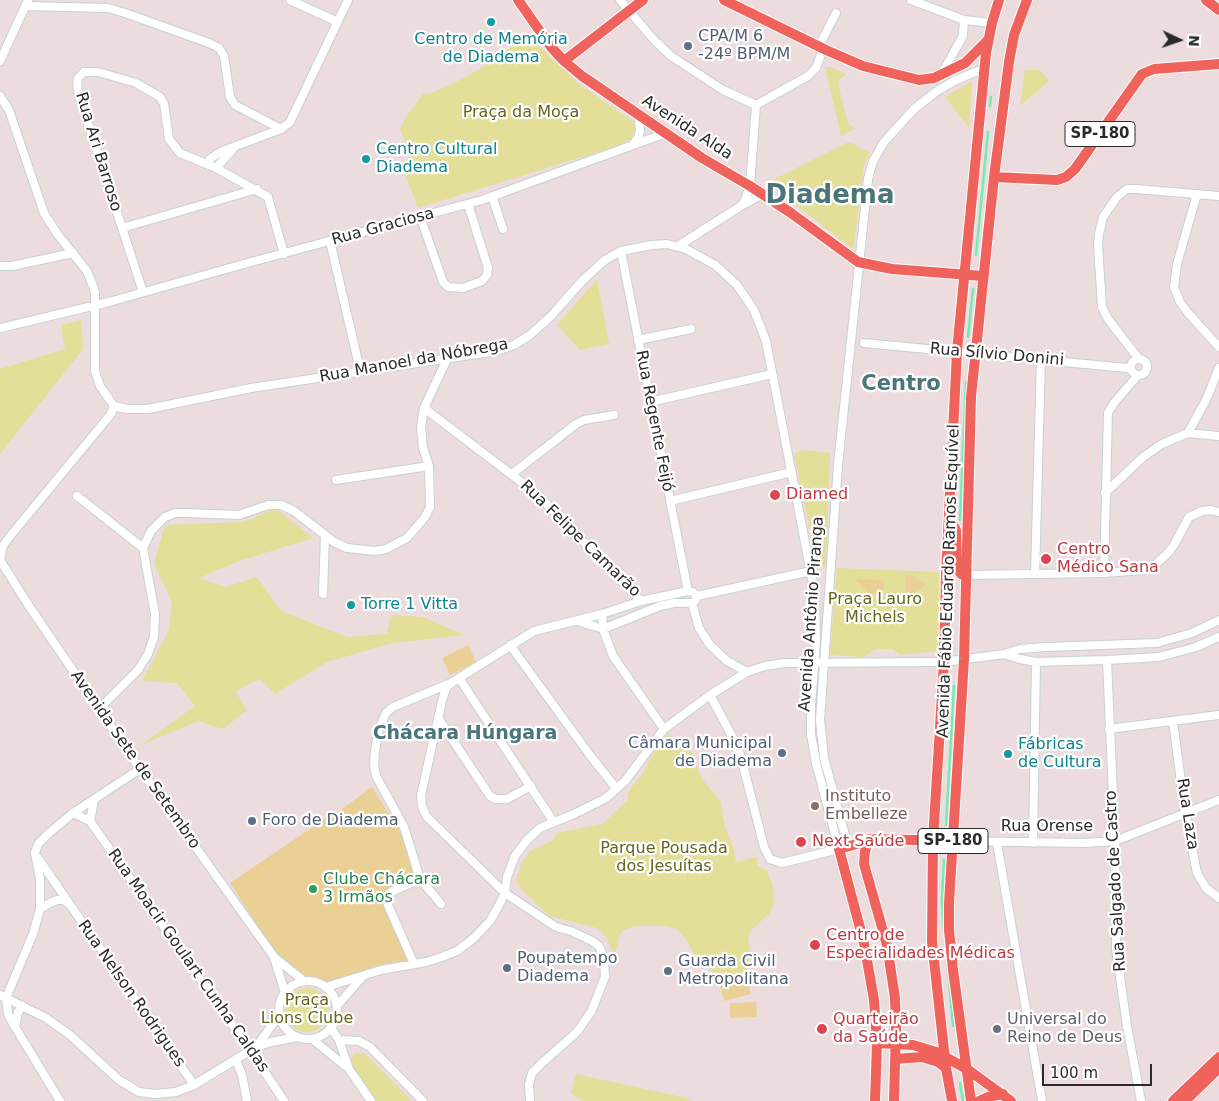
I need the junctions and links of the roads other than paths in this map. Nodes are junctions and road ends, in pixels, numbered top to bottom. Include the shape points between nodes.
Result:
1 (290, 0) edge
2 (348, 0) edge
3 (518, 0) edge
4 (620, 0) edge
5 (643, 0) edge
6 (724, 0) edge
7 (911, 0) edge
8 (999, 0) edge
9 (1027, 0) edge
10 (1206, 0) edge
11 (26, 3) edge
12 (1219, 10) edge
13 (629, 11) junction
14 (836, 12) dead end
15 (964, 20) junction
16 (338, 22) junction
17 (992, 23) junction
18 (988, 40) junction
19 (821, 47) junction
20 (0, 61) edge
21 (564, 61) junction
22 (1219, 64) edge
23 (985, 68) junction
24 (940, 76) junction
25 (0, 96) edge
26 (756, 105) junction
27 (638, 114) junction
28 (281, 129) junction
29 (666, 133) junction
30 (634, 143) junction
31 (234, 147) junction
32 (207, 164) junction
33 (216, 168) junction
34 (994, 177) junction
35 (750, 186) junction
36 (256, 190) junction
37 (763, 194) junction
38 (1197, 194) junction
39 (492, 196) junction
40 (1219, 196) edge
41 (468, 204) junction
42 (741, 206) junction
43 (420, 216) junction
44 (122, 228) junction
45 (503, 229) dead end
46 (330, 241) junction
47 (678, 246) junction
48 (621, 251) junction
49 (73, 254) junction
50 (284, 254) junction
51 (858, 262) junction
52 (0, 266) edge
53 (964, 275) junction
54 (983, 276) junction
55 (143, 292) junction
56 (95, 305) junction
57 (0, 328) edge
58 (691, 329) dead end
59 (638, 340) junction
60 (864, 343) dead end
61 (1219, 346) edge
62 (956, 351) junction
63 (975, 353) junction
64 (448, 357) junction
65 (1041, 359) junction
66 (1139, 359) junction
67 (1131, 366) junction
68 (1219, 368) edge
69 (360, 370) junction
70 (772, 374) junction
71 (1138, 375) junction
72 (650, 402) junction
73 (114, 406) junction
74 (424, 408) junction
75 (614, 415) dead end
76 (1188, 433) junction
77 (1219, 436) edge
78 (429, 466) junction
79 (792, 472) junction
80 (512, 474) junction
81 (336, 480) dead end
82 (1105, 493) junction
83 (77, 496) dead end
84 (670, 501) junction
85 (1219, 512) edge
86 (948, 516) junction
87 (325, 535) junction
88 (2, 546) edge
89 (143, 548) junction
90 (0, 561) edge
91 (811, 571) junction
92 (1104, 573) junction
93 (1035, 574) junction
94 (966, 575) junction
95 (688, 591) junction
96 (323, 594) dead end
97 (694, 599) junction
98 (641, 600) junction
99 (643, 612) junction
100 (602, 614) junction
101 (1219, 620) edge
102 (577, 621) junction
103 (603, 629) junction
104 (1219, 637) edge
105 (510, 645) junction
106 (1051, 647) junction
107 (1004, 654) junction
108 (964, 659) junction
109 (1107, 660) junction
110 (1051, 661) junction
111 (819, 662) junction
112 (944, 662) junction
113 (1036, 662) junction
114 (747, 672) junction
115 (459, 678) junction
116 (451, 682) junction
117 (710, 695) junction
118 (99, 709) junction
119 (1219, 715) edge
120 (438, 718) junction
121 (1173, 721) junction
122 (664, 729) junction
123 (1109, 729) junction
124 (140, 769) junction
125 (531, 786) junction
126 (616, 788) junction
127 (94, 800) junction
128 (1219, 800) edge
129 (1185, 812) junction
130 (73, 814) junction
131 (90, 821) junction
132 (554, 821) junction
133 (869, 839) junction
134 (933, 840) junction
135 (953, 841) junction
136 (1115, 841) junction
137 (1033, 842) junction
138 (997, 843) junction
139 (844, 847) junction
140 (34, 853) junction
141 (420, 879) junction
142 (504, 893) junction
143 (1219, 898) edge
144 (68, 902) junction
145 (441, 904) dead end
146 (40, 910) junction
147 (274, 957) junction
148 (414, 964) junction
149 (364, 975) junction
150 (304, 982) junction
151 (326, 987) junction
152 (285, 993) junction
153 (3, 997) edge
154 (23, 1006) junction
155 (337, 1006) junction
156 (280, 1014) junction
157 (15, 1027) junction
158 (331, 1028) junction
159 (297, 1037) junction
160 (312, 1039) junction
161 (339, 1040) junction
162 (877, 1043) junction
163 (896, 1044) junction
164 (254, 1048) junction
165 (944, 1055) junction
166 (1219, 1057) edge
167 (895, 1059) junction
168 (236, 1060) junction
169 (946, 1068) junction
170 (1219, 1068) edge
171 (349, 1069) junction
172 (967, 1069) junction
173 (948, 1079) junction
174 (194, 1084) junction
175 (1007, 1098) edge
176 (60, 1101) edge
177 (247, 1101) edge
178 (284, 1101) edge
179 (371, 1101) edge
180 (423, 1101) edge
181 (530, 1101) edge
182 (875, 1101) edge
183 (894, 1101) edge
184 (952, 1101) edge
185 (971, 1101) edge
186 (979, 1101) edge
187 (1042, 1101) edge
188 (1141, 1101) edge
189 (1173, 1101) edge
190 (1185, 1101) edge

1 - 16 street
2 - 16 street
3 - 21 main road, Avenida Alda
4 - 13 street
5 - 13 main road
6 - 19 main road
7 - 15 street
8 - 17 main road, SP-180
9 - 34 main road, Avenida Fábio Eduardo Ramos Esquível via 1018,22 1009,62
10 - 12 main road
11 - 20 street
11 - 28 street via 108,8 210,43 224,56 230,98 235,105
13 - 21 main road
13 - 26 street via 672,56 723,90
14 - 19 street
15 - 17 street
15 - 24 street via 963,36
16 - 28 street via 294,116
17 - 18 main road, SP-180
18 - 23 main road, SP-180
18 - 24 main road via 965,63
19 - 24 main road via 863,66 908,78 926,80
19 - 26 street via 816,68 808,76
21 - 27 main road, Avenida Alda
22 - 34 main road, SP-180 via 1154,69 1142,74 1076,169 1066,177 1057,180
23 - 51 street, Avenida Antônio Piranga via 936,91 914,109 884,142 873,161 868,179
23 - 53 main road, Avenida Fábio Eduardo Ramos Esquível / SP-180
25 - 49 street via 8,110 44,213
26 - 35 street
27 - 29 main road, Avenida Alda
27 - 30 street via 640,130
28 - 31 street
29 - 30 street, Rua Graciosa
29 - 35 main road, Avenida Alda
30 - 39 street, Rua Graciosa
31 - 32 street via 216,155
31 - 33 street
32 - 33 street, Rua Ari Barroso
32 - 44 street, Rua Ari Barroso via 180,153 169,139 160,97 136,84 98,72 84,72 78,78 79,96
33 - 36 street, Rua Ari Barroso
34 - 54 main road, Avenida Fábio Eduardo Ramos Esquível / SP-180
35 - 37 main road, Avenida Alda
35 - 42 street
36 - 44 street
36 - 50 street via 268,197
37 - 42 street
37 - 51 main road, Avenida Alda
38 - 40 street
38 - 61 street via 1177,264 1174,288 1184,307
38 - 66 street via 1136,189 1122,191 1103,217 1098,260 1102,307
39 - 41 street, Rua Graciosa
39 - 45 street
41 - 43 street, Rua Graciosa
41 - 43 street via 488,268 482,281 463,288 448,287 443,282
42 - 47 street
43 - 46 street, Rua Graciosa
44 - 55 street, Rua Ari Barroso
46 - 50 street, Rua Graciosa
46 - 69 street
47 - 48 street, Rua Manoel da Nóbrega via 652,245
47 - 70 street, Rua Manoel da Nóbrega via 716,265 737,285 754,310 766,341
48 - 59 street, Rua Regente Feijó
48 - 64 street, Rua Manoel da Nóbrega via 605,260 551,316 514,345 497,351
49 - 52 street
49 - 56 street via 87,271 95,292
50 - 55 street, Rua Graciosa
51 - 53 main road via 892,269
51 - 111 street, Avenida Antônio Piranga
53 - 54 main road
53 - 62 main road, Avenida Fábio Eduardo Ramos Esquível / SP-180
54 - 63 main road, Avenida Fábio Eduardo Ramos Esquível / SP-180
55 - 56 street, Rua Graciosa
56 - 57 street, Rua Graciosa
56 - 73 street via 95,371 100,386
58 - 59 street
59 - 72 street, Rua Regente Feijó
60 - 62 street, Rua Sílvio Donini
62 - 63 street, Rua Sílvio Donini
62 - 86 main road, Avenida Fábio Eduardo Ramos Esquível / SP-180
63 - 65 street, Rua Sílvio Donini
63 - 94 main road, Avenida Fábio Eduardo Ramos Esquível / SP-180
64 - 69 street, Rua Manoel da Nóbrega
64 - 74 street
65 - 67 street, Rua Sílvio Donini
65 - 93 street
66 - 67 street via 1134,360
66 - 71 street via 1146,368
67 - 71 street
68 - 76 street
69 - 73 street, Rua Manoel da Nóbrega via 251,388 148,410
70 - 72 street
70 - 79 street, Rua Manoel da Nóbrega
71 - 82 street via 1108,413
72 - 84 street, Rua Regente Feijó
73 - 88 street via 111,414
74 - 78 street via 421,427
74 - 80 street, Rua Felipe Camarão
75 - 80 street via 576,424
76 - 77 street
76 - 82 street via 1151,451
78 - 81 street
78 - 87 street via 430,507 407,538 386,549 364,550 347,548
79 - 84 street
79 - 91 street, Rua Manoel da Nóbrega
80 - 98 street, Rua Felipe Camarão via 537,494
82 - 92 street
83 - 89 street
84 - 95 street, Rua Regente Feijó
85 - 92 street via 1202,511 1189,516 1174,545 1156,564 1144,570
86 - 94 main road via 956,530 957,569
86 - 112 main road, Avenida Fábio Eduardo Ramos Esquível / SP-180
87 - 89 street via 294,510 282,505 268,505 239,515 170,515 151,531
87 - 96 street
88 - 90 street
89 - 118 street via 155,614 154,637 138,670
90 - 118 street, Avenida Sete de Setembro
91 - 97 street, Rua Felipe Camarão
91 - 111 street, Rua Manoel da Nóbrega
92 - 93 street
93 - 94 street
94 - 108 main road, Avenida Fábio Eduardo Ramos Esquível / SP-180
95 - 97 street via 693,592
95 - 98 street, Rua Felipe Camarão
97 - 99 street, Rua Felipe Camarão
97 - 114 street via 699,628 710,645 727,661
98 - 99 street
98 - 100 street
99 - 103 street, Rua Felipe Camarão
100 - 102 street
100 - 103 street
101 - 106 street via 1192,633 1157,643
102 - 103 street
102 - 105 street via 534,631
103 - 122 street via 614,656
104 - 109 street via 1159,657
105 - 115 street
105 - 126 street
106 - 107 street
106 - 110 street
107 - 108 street
107 - 113 street
108 - 112 street
108 - 135 main road, Avenida Fábio Eduardo Ramos Esquível / SP-180
109 - 110 street
109 - 123 street, Rua Salgado de Castro
110 - 113 street
111 - 112 street
111 - 114 street via 784,663
111 - 139 street, Avenida Antônio Piranga via 811,720 813,747
112 - 134 main road, Avenida Fábio Eduardo Ramos Esquível / SP-180
113 - 137 street
114 - 117 street
115 - 116 street
115 - 125 street
116 - 120 street via 446,688
116 - 141 street via 393,706 386,713 378,734 374,765 376,776 404,827
117 - 122 street
117 - 139 street via 740,757 770,859 782,863
118 - 124 street, Avenida Sete de Setembro
119 - 121 street
120 - 125 street via 494,799 507,799
120 - 142 street via 422,806 426,816
121 - 123 street
121 - 129 street, Rua Laza
122 - 126 street via 625,781
123 - 136 street, Rua Salgado de Castro
124 - 127 street
124 - 147 street, Avenida Sete de Setembro
125 - 132 street
126 - 132 street via 599,801
127 - 130 street
127 - 131 street
128 - 129 street, Rua Orense
129 - 136 street, Rua Orense
129 - 143 street, Rua Laza via 1197,873 1206,888
130 - 131 street
130 - 140 street via 41,840
131 - 164 street, Rua Moacir Goulart Cunha Caldas via 231,1022
132 - 142 street via 540,828 515,856
133 - 134 main road, Rua Orense
133 - 139 main road, Rua Orense
133 - 163 main road via 864,864 890,962
134 - 135 main road, Rua Orense
134 - 165 main road, Avenida Fábio Eduardo Ramos Esquível / SP-180 via 932,942
135 - 138 street, Rua Orense
135 - 172 main road, Avenida Fábio Eduardo Ramos Esquível / SP-180 via 949,930
136 - 137 street, Rua Orense
136 - 188 street, Rua Salgado de Castro via 1116,950
137 - 138 street, Rua Orense
138 - 187 street
139 - 162 main road, Avenida Antônio Piranga via 871,974
140 - 144 street, Rua Nelson Rodrigues
140 - 146 street via 40,879
141 - 145 street
141 - 148 street via 387,895 386,901
142 - 148 street via 490,921 474,938 457,951
142 - 181 street via 556,927 600,946 604,958 604,977 591,1012 577,1032 532,1073
144 - 146 street, Rua Nelson Rodrigues via 57,900
144 - 174 street, Rua Nelson Rodrigues
146 - 153 street via 33,934
147 - 150 street, Avenida Sete de Setembro
147 - 152 street, Avenida Sete de Setembro
148 - 149 street
149 - 151 street
149 - 155 street
150 - 151 street via 312,981
150 - 152 street via 297,983
151 - 155 street
152 - 156 street
153 - 154 street
153 - 157 street
154 - 157 street via 18,1012
154 - 174 street via 70,1034 119,1080 139,1092 176,1092
155 - 158 street
156 - 159 street via 285,1028
156 - 164 street
157 - 176 street
158 - 160 street
158 - 161 street
159 - 160 street
159 - 164 street
160 - 171 street
161 - 171 street
161 - 180 street via 359,1041 370,1047
162 - 163 main road
162 - 182 main road, Avenida Antônio Piranga
163 - 165 main road
163 - 167 main road
164 - 168 street
164 - 178 street, Rua Moacir Goulart Cunha Caldas via 262,1068
165 - 169 main road, Avenida Fábio Eduardo Ramos Esquível / SP-180
165 - 172 main road
166 - 189 main road
167 - 169 main road via 922,1057
167 - 183 main road
168 - 174 street
168 - 177 street
169 - 173 main road, Avenida Fábio Eduardo Ramos Esquível / SP-180
170 - 190 main road
171 - 179 street
172 - 173 main road
172 - 175 main road
172 - 185 main road, Avenida Fábio Eduardo Ramos Esquível / SP-180
173 - 184 main road, Avenida Fábio Eduardo Ramos Esquível / SP-180
175 - 186 main road via 988,1097

